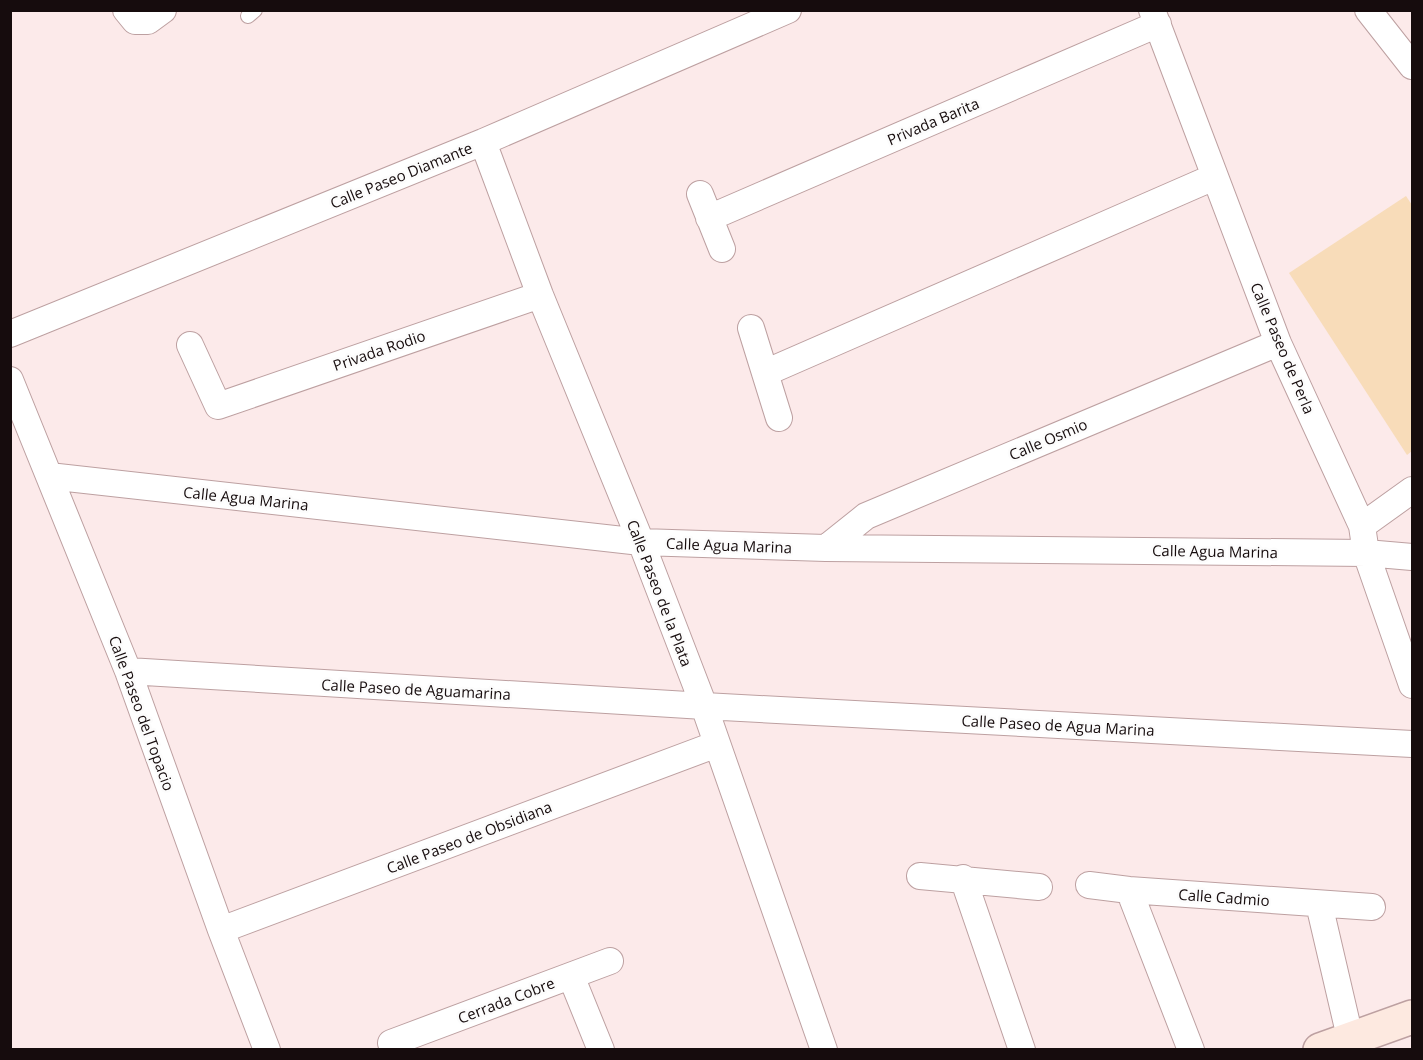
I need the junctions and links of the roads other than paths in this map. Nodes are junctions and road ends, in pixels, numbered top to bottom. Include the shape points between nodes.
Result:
1 (126, 10) edge
2 (163, 10) edge
3 (788, 10) edge
4 (1376, 13) edge
5 (1155, 17) edge
6 (1413, 66) edge
7 (483, 142) junction
8 (1214, 177) junction
9 (722, 249) dead end
10 (540, 295) junction
11 (751, 328) dead end
12 (10, 334) edge
13 (1278, 343) junction
14 (190, 345) dead end
15 (765, 373) junction
16 (10, 380) edge
17 (779, 418) dead end
18 (49, 476) junction
19 (1413, 490) edge
20 (1362, 526) junction
21 (641, 542) junction
22 (826, 548) junction
23 (1366, 553) junction
24 (1413, 557) edge
25 (128, 671) junction
26 (1413, 685) edge
27 (704, 706) junction
28 (717, 744) junction
29 (1413, 744) edge
30 (920, 876) dead end
31 (963, 878) junction
32 (1089, 885) dead end
33 (1039, 887) dead end
34 (1129, 890) junction
35 (1318, 903) junction
36 (1371, 907) dead end
37 (221, 930) junction
38 (610, 961) dead end
39 (571, 976) junction
40 (1413, 1017) edge
41 (420, 1042) edge
42 (391, 1043) dead end
43 (1352, 1044) edge
44 (267, 1050) edge
45 (601, 1050) edge
46 (824, 1050) edge
47 (1022, 1050) edge
48 (1191, 1050) edge
49 (1320, 1050) edge

1 - 2 street via 135,21 148,21
3 - 7 street, Calle Paseo Diamante
4 - 6 street
5 - 8 street, Calle Paseo de Perla
5 - 9 street, Privada Barita via 704,206
7 - 10 street, Calle Paseo de la Plata
7 - 12 street, Calle Paseo Diamante
8 - 13 street, Calle Paseo de Perla
8 - 15 street
10 - 14 street, Privada Rodio via 218,406
10 - 21 street, Calle Paseo de la Plata
11 - 15 street
13 - 20 street, Calle Paseo de Perla
13 - 22 street, Calle Osmio via 866,516
15 - 17 street
16 - 18 street, Calle Paseo del Topacio
18 - 21 street, Calle Agua Marina
18 - 25 street, Calle Paseo del Topacio
19 - 20 street
20 - 23 street, Calle Paseo de Perla
21 - 22 street, Calle Agua Marina
21 - 27 street, Calle Paseo de la Plata
22 - 23 street, Calle Agua Marina
23 - 24 street, Calle Agua Marina
23 - 26 street, Calle Paseo de Perla
25 - 27 street, Calle Paseo de Aguamarina
25 - 37 street, Calle Paseo del Topacio
27 - 28 street, Calle Paseo de la Plata
27 - 29 street, Calle Paseo de Agua Marina
28 - 37 street, Calle Paseo de Obsidiana
28 - 46 street, Calle Paseo de la Plata
30 - 31 street
31 - 33 street
31 - 47 street
32 - 34 street, Calle Cadmio
34 - 35 street, Calle Cadmio
34 - 48 street
35 - 36 street, Calle Cadmio
35 - 43 street
37 - 44 street, Calle Paseo del Topacio
38 - 39 street
39 - 41 street, Cerrada Cobre
39 - 45 street, Cerrada Cobre
40 - 43 street
41 - 42 street, Cerrada Cobre
43 - 49 street

